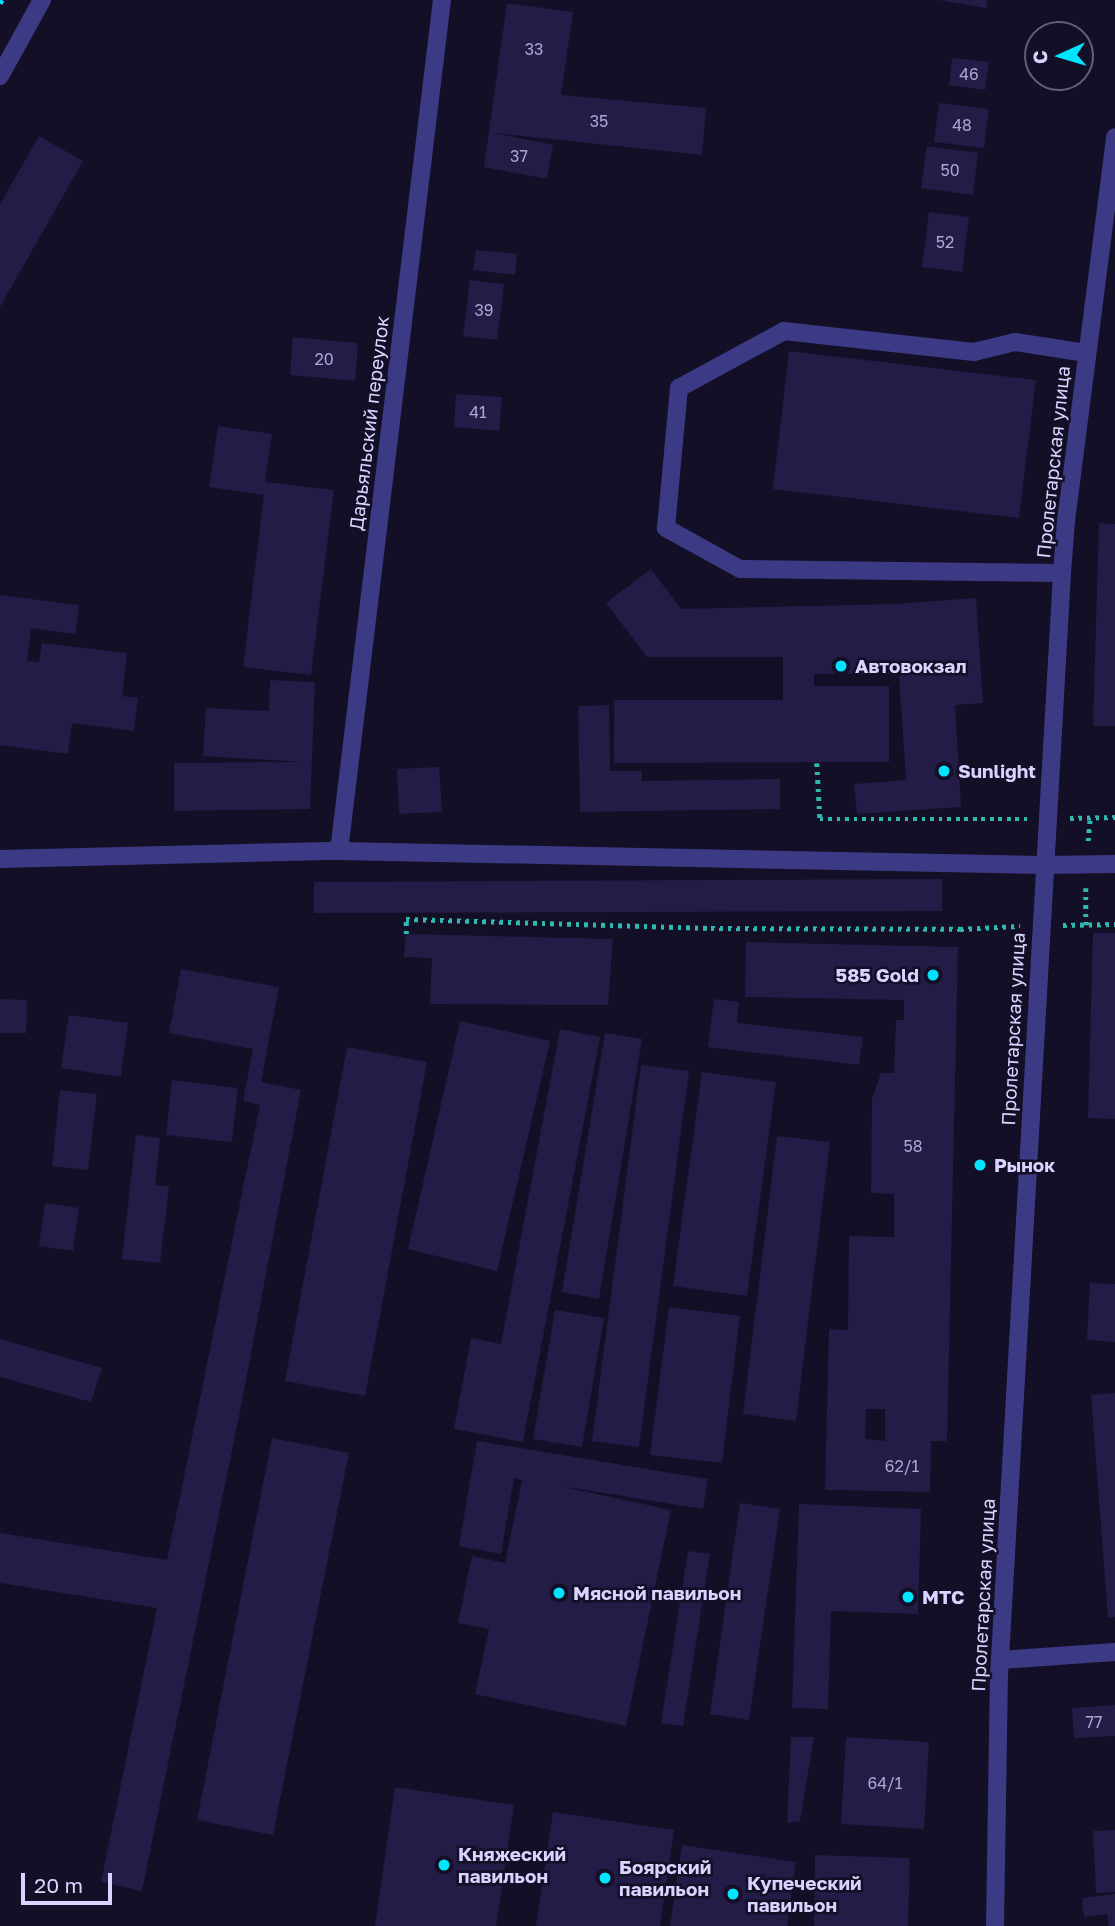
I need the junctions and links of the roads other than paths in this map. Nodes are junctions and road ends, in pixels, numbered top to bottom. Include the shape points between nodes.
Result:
1 (43, 0) edge
2 (442, 0) edge
3 (0, 76) edge
4 (1115, 137) edge
5 (1086, 353) junction
6 (1062, 573) junction
7 (339, 851) junction
8 (0, 859) edge
9 (1115, 864) edge
10 (1043, 865) junction
11 (1115, 1652) edge
12 (1000, 1660) junction
13 (995, 1926) edge

1 - 3 street
2 - 7 street, Дарьяльский переулок
4 - 5 street, Пролетарская улица
5 - 6 street, Пролетарская улица
5 - 6 street via 1015,342 974,352 784,331 680,388 666,528 740,569
6 - 10 street, Пролетарская улица
7 - 8 street
7 - 10 street
9 - 10 street
10 - 12 street, Пролетарская улица
11 - 12 street
12 - 13 street, Пролетарская улица

